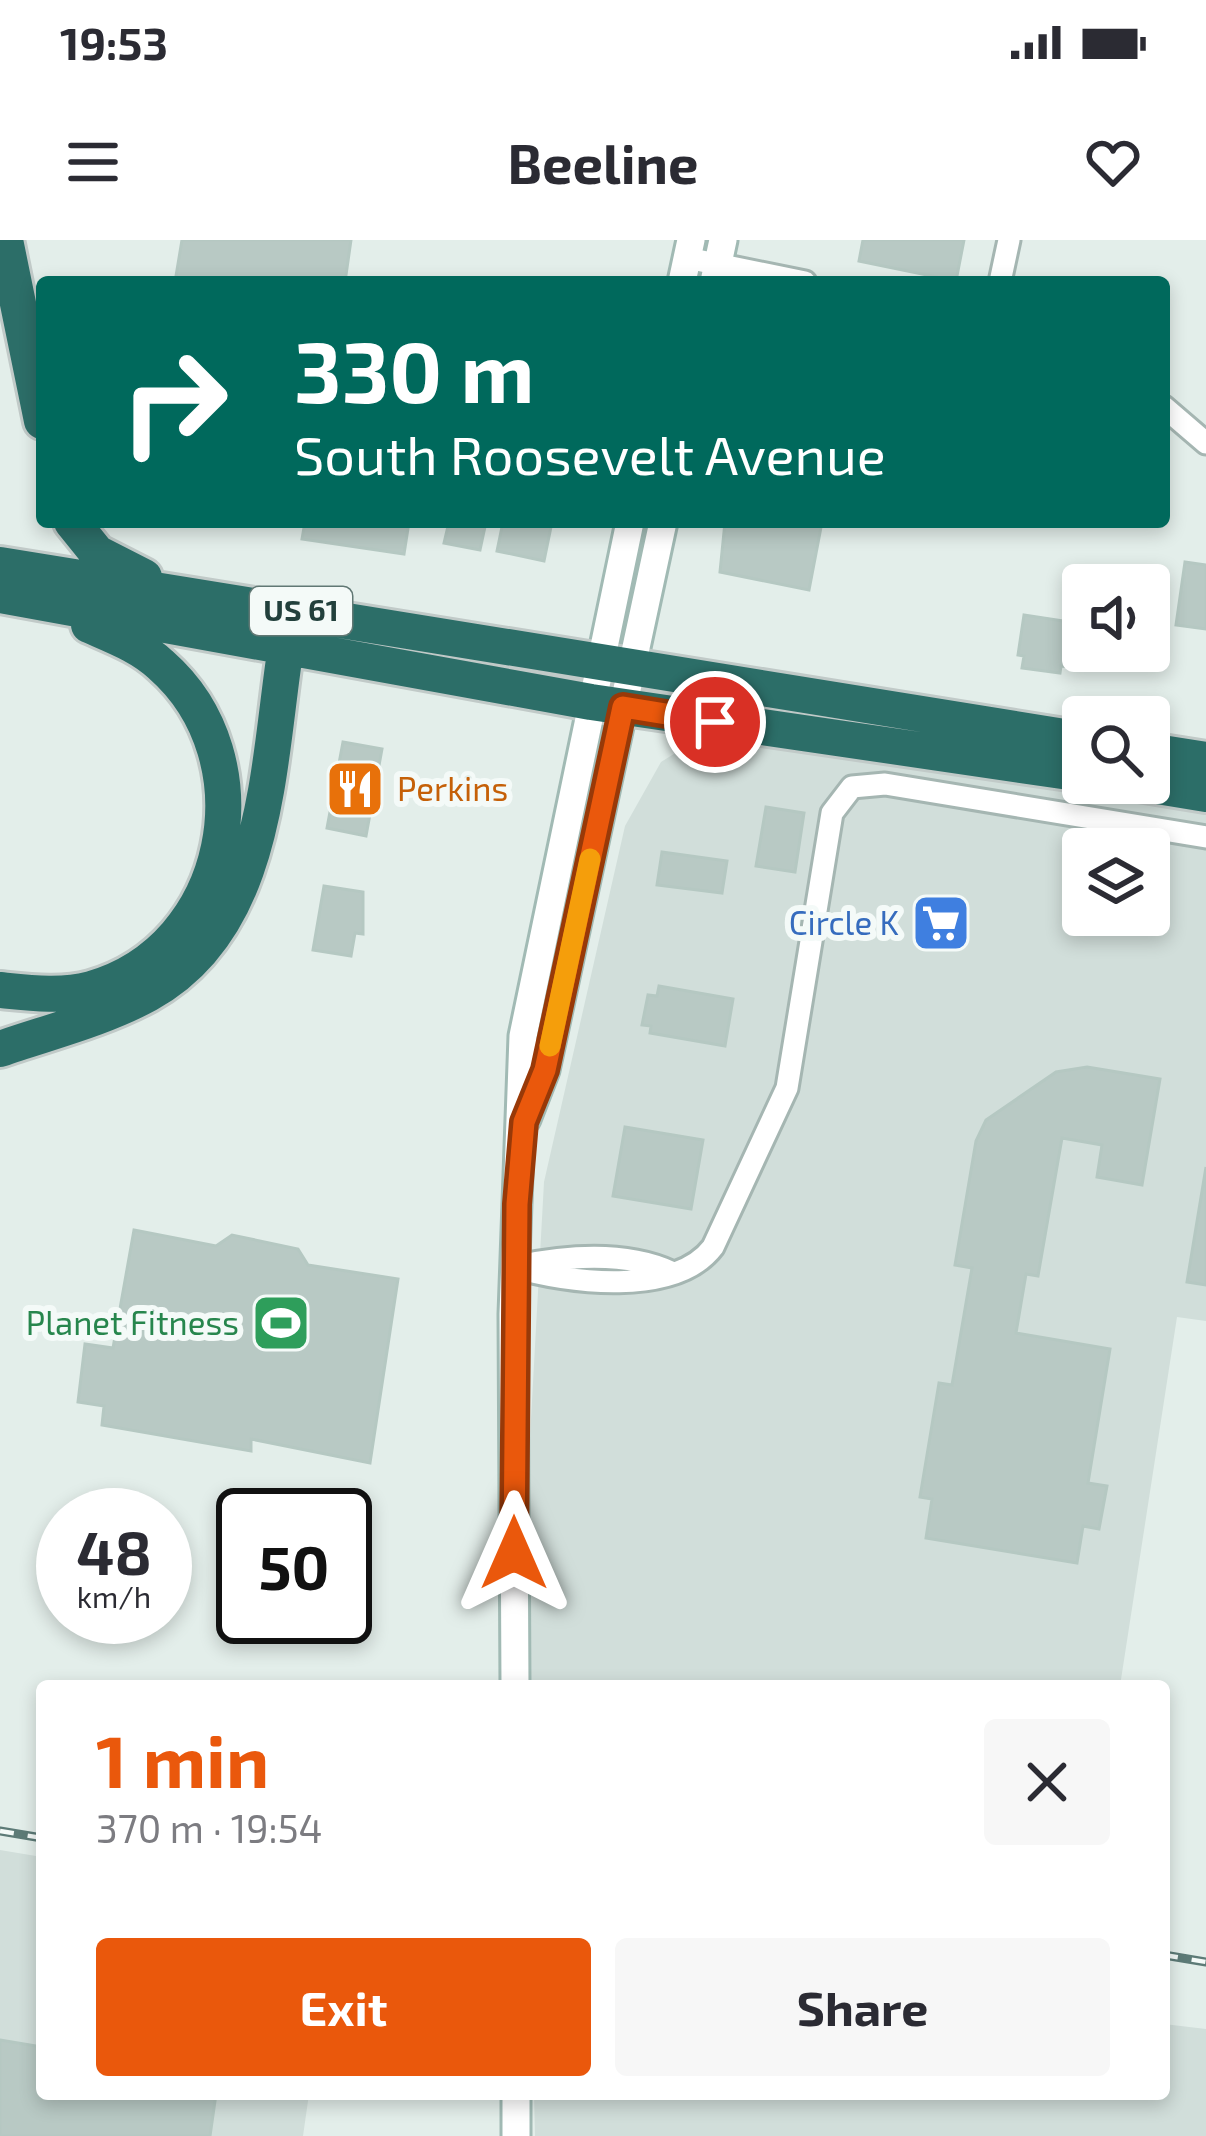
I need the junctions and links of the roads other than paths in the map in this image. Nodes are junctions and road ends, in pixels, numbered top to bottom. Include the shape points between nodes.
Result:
1 (4, 240) edge
2 (1009, 240) edge
3 (686, 260) edge
4 (718, 262) edge
5 (779, 276) edge
6 (1001, 276) edge
7 (36, 392) edge
8 (1170, 412) edge
9 (1206, 443) edge
10 (77, 528) edge
11 (629, 528) edge
12 (660, 528) edge
13 (0, 565) edge
14 (0, 596) edge
15 (217, 598) junction
16 (266, 605) junction
17 (286, 646) junction
18 (616, 664) junction
19 (607, 705) junction
20 (1062, 737) edge
21 (1170, 754) edge
22 (1206, 760) edge
23 (1062, 772) edge
24 (1170, 788) edge
25 (1206, 794) edge
26 (1206, 837) edge
27 (0, 990) edge
28 (0, 1049) edge
29 (514, 1267) junction
30 (515, 1680) edge
31 (516, 2100) edge
32 (516, 2136) edge

1 - 7 highway
2 - 6 street
3 - 4 street
4 - 5 street
8 - 9 street
10 - 15 highway via 124,571
11 - 18 main road
12 - 18 main road
13 - 15 highway, US 61
14 - 17 highway, US 61
14 - 27 highway via 79,621 159,662 212,731 226,801 208,885 149,960 66,994
15 - 16 highway, US 61
16 - 17 highway
16 - 18 highway, US 61
17 - 19 highway, US 61
17 - 28 highway via 253,852 202,951 152,992
18 - 19 main road
18 - 20 highway, US 61
19 - 23 highway, US 61
19 - 29 main road via 526,1013
21 - 22 highway
24 - 25 highway
26 - 29 street via 885,784 845,793 827,833 791,1070 713,1247 693,1267 671,1272 638,1261 583,1259
29 - 30 main road
31 - 32 main road

